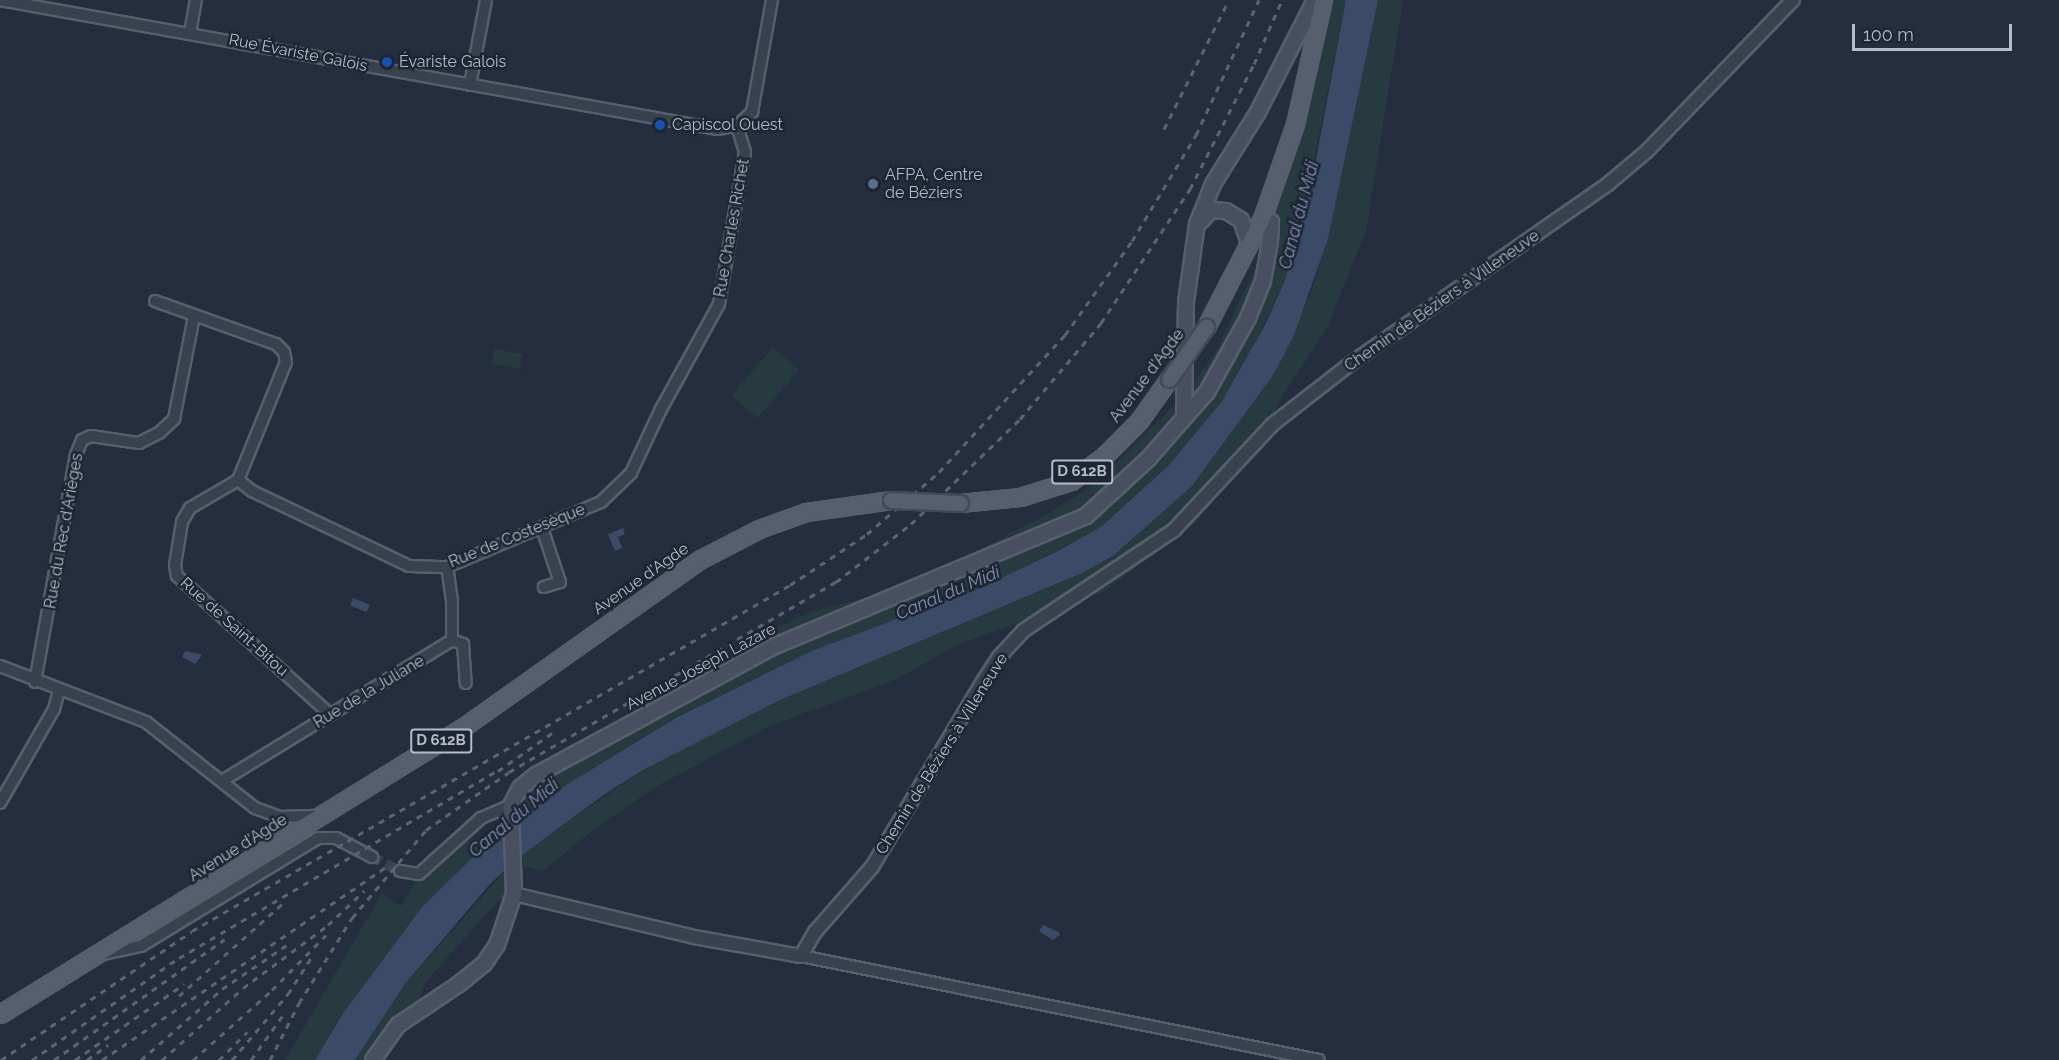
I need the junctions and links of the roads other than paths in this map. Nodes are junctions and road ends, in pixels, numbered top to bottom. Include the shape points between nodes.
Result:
1 (0, 0) edge
2 (196, 0) edge
3 (486, 0) edge
4 (772, 0) edge
5 (1315, 0) edge
6 (1323, 0) edge
7 (1793, 0) edge
8 (190, 33) junction
9 (470, 85) junction
10 (737, 126) junction
11 (1263, 216) junction
12 (1197, 224) junction
13 (1249, 243) junction
14 (155, 301) dead end
15 (194, 316) junction
16 (676, 382) joint
17 (1184, 417) junction
18 (238, 480) junction
19 (542, 528) junction
20 (447, 567) junction
21 (544, 587) dead end
22 (452, 640) junction
23 (0, 666) edge
24 (35, 682) junction
25 (466, 683) dead end
26 (59, 690) junction
27 (331, 715) junction
28 (222, 781) junction
29 (0, 803) edge
30 (509, 812) junction
31 (326, 815) junction
32 (372, 857) tunnel mouth
33 (400, 872) tunnel mouth
34 (513, 888) junction
35 (101, 954) junction
36 (801, 956) junction
37 (0, 1014) edge
38 (373, 1060) edge
39 (1319, 1060) edge

1 - 8 street, Rue Évariste Galois
2 - 8 street
3 - 9 street
4 - 10 street via 752,112
5 - 12 main road via 1257,112 1213,184
6 - 11 main road, D 612B via 1294,124
7 - 36 street, Chemin de Béziers à Villeneuve via 1647,151 1608,184 1350,364 1273,424 1174,530 1023,631 982,683 873,867 815,932
8 - 9 street, Rue Évariste Galois
9 - 10 street, Rue Évariste Galois via 696,127
10 - 16 street, Rue Charles Richet via 745,152 719,304
11 - 13 main road, Avenue d'Agde / D 612B
11 - 17 main road, Avenue Joseph Lazare via 1271,222 1263,281 1248,318 1207,392
12 - 13 main road via 1210,210 1226,212 1241,220
12 - 17 main road via 1186,302
13 - 31 main road, Avenue d'Agde / D 612B, bridge via 1206,327 1139,422 1071,481 1020,497 960,503 891,500 806,512 759,529 701,559 462,728
14 - 15 street
15 - 18 street via 276,344 284,352 286,362
15 - 24 street, Rue du Rec d'Arièges via 174,418 159,433 139,443 91,436 82,440
16 - 19 street, Rue de Costesèque via 631,473 618,489 601,502
17 - 30 main road, Avenue Joseph Lazare via 1149,458 1086,516 775,646 536,774 520,788
18 - 20 street, Rue de Costesèque via 252,491 409,566
18 - 27 street, Rue de Saint-Bitou via 190,508 182,522 175,564 177,576
19 - 20 street, Rue de Costesèque
19 - 21 street via 560,582
20 - 22 street
22 - 25 street via 463,644
22 - 27 street, Rue de la Juliane
23 - 24 street
24 - 26 street
26 - 28 street via 146,722
26 - 29 street via 54,709
27 - 28 street, Rue de la Juliane
28 - 31 street via 255,808 279,817
30 - 33 street via 481,818 419,874
30 - 34 main road
31 - 35 main road, Avenue d'Agde / D 612B
32 - 35 street via 336,838 318,838 141,945
34 - 36 street via 694,937
34 - 38 main road via 507,927 484,964 398,1025
35 - 37 main road, Avenue d'Agde / D 612B
36 - 39 street

